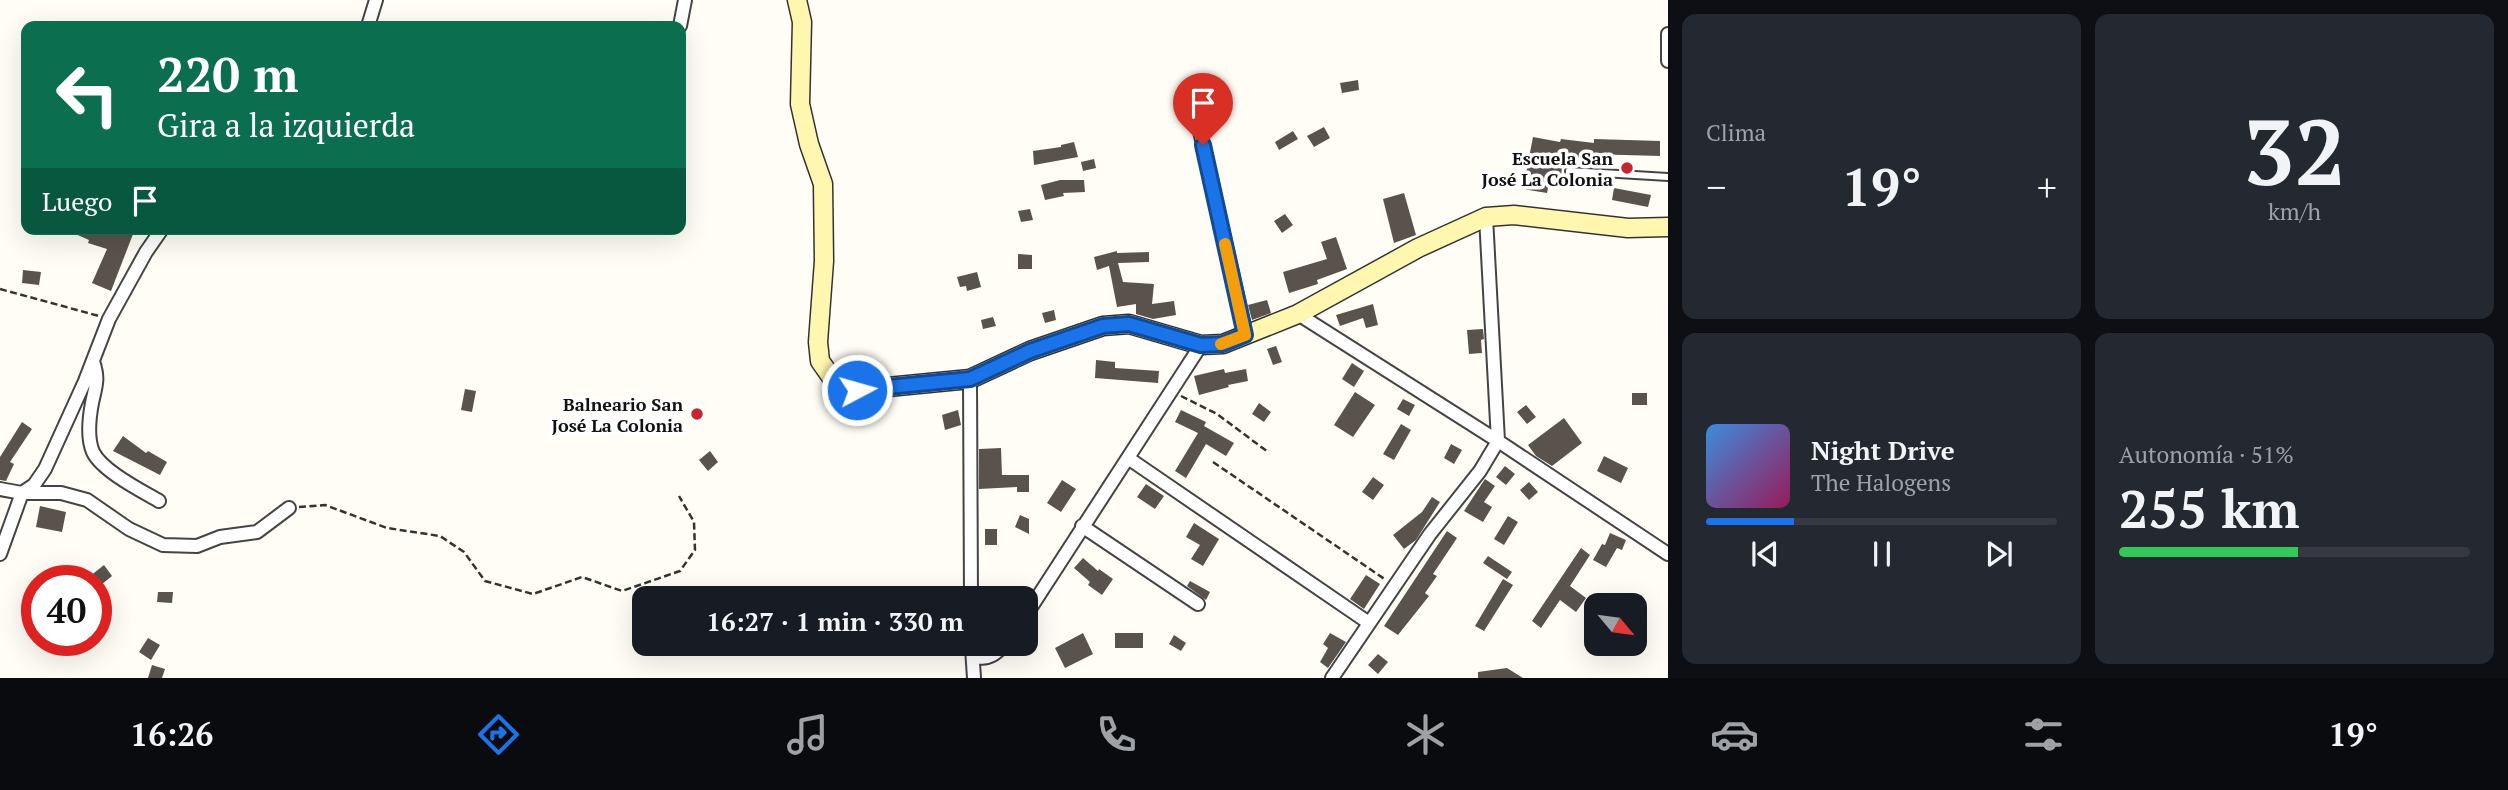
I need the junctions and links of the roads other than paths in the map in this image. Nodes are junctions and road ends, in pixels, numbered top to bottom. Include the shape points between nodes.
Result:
1 (376, 0) edge
2 (685, 0) edge
3 (797, 0) edge
4 (370, 21) edge
5 (681, 21) edge
6 (1668, 33) edge
7 (1668, 61) edge
8 (1197, 118) dead end
9 (1569, 172) dead end
10 (1668, 177) edge
11 (1486, 218) junction
12 (1668, 227) edge
13 (158, 235) edge
14 (1298, 314) junction
15 (1245, 335) junction
16 (1201, 345) junction
17 (93, 361) junction
18 (970, 379) junction
19 (1498, 441) junction
20 (1129, 458) junction
21 (0, 489) edge
22 (22, 493) junction
23 (159, 501) dead end
24 (289, 509) road end
25 (1082, 526) junction
26 (0, 554) edge
27 (1668, 554) edge
28 (971, 586) edge
29 (1038, 596) edge
30 (1198, 604) dead end
31 (1369, 623) junction
32 (973, 656) edge
33 (976, 656) edge
34 (992, 656) edge
35 (974, 678) edge
36 (1332, 678) edge

1 - 4 street
2 - 5 street
3 - 18 street via 802,22 800,104 823,184 820,361 834,382 857,390
6 - 7 street
8 - 15 street
9 - 10 lane
11 - 12 street via 1514,215 1628,228
11 - 14 street via 1418,248
11 - 19 street
13 - 17 street via 109,319
14 - 15 street
14 - 19 street
15 - 16 street via 1223,344
16 - 18 street via 1129,324 1103,326 1030,351
16 - 20 street
17 - 22 street via 45,469
17 - 23 street via 99,378 89,437 94,455
18 - 28 street
19 - 27 street
19 - 31 street
20 - 25 street
20 - 31 street
21 - 22 street
22 - 24 street via 61,493 88,499 129,529 163,545 197,545 257,532
22 - 26 street
25 - 29 street
25 - 30 street
31 - 36 street
32 - 35 street
33 - 34 street

